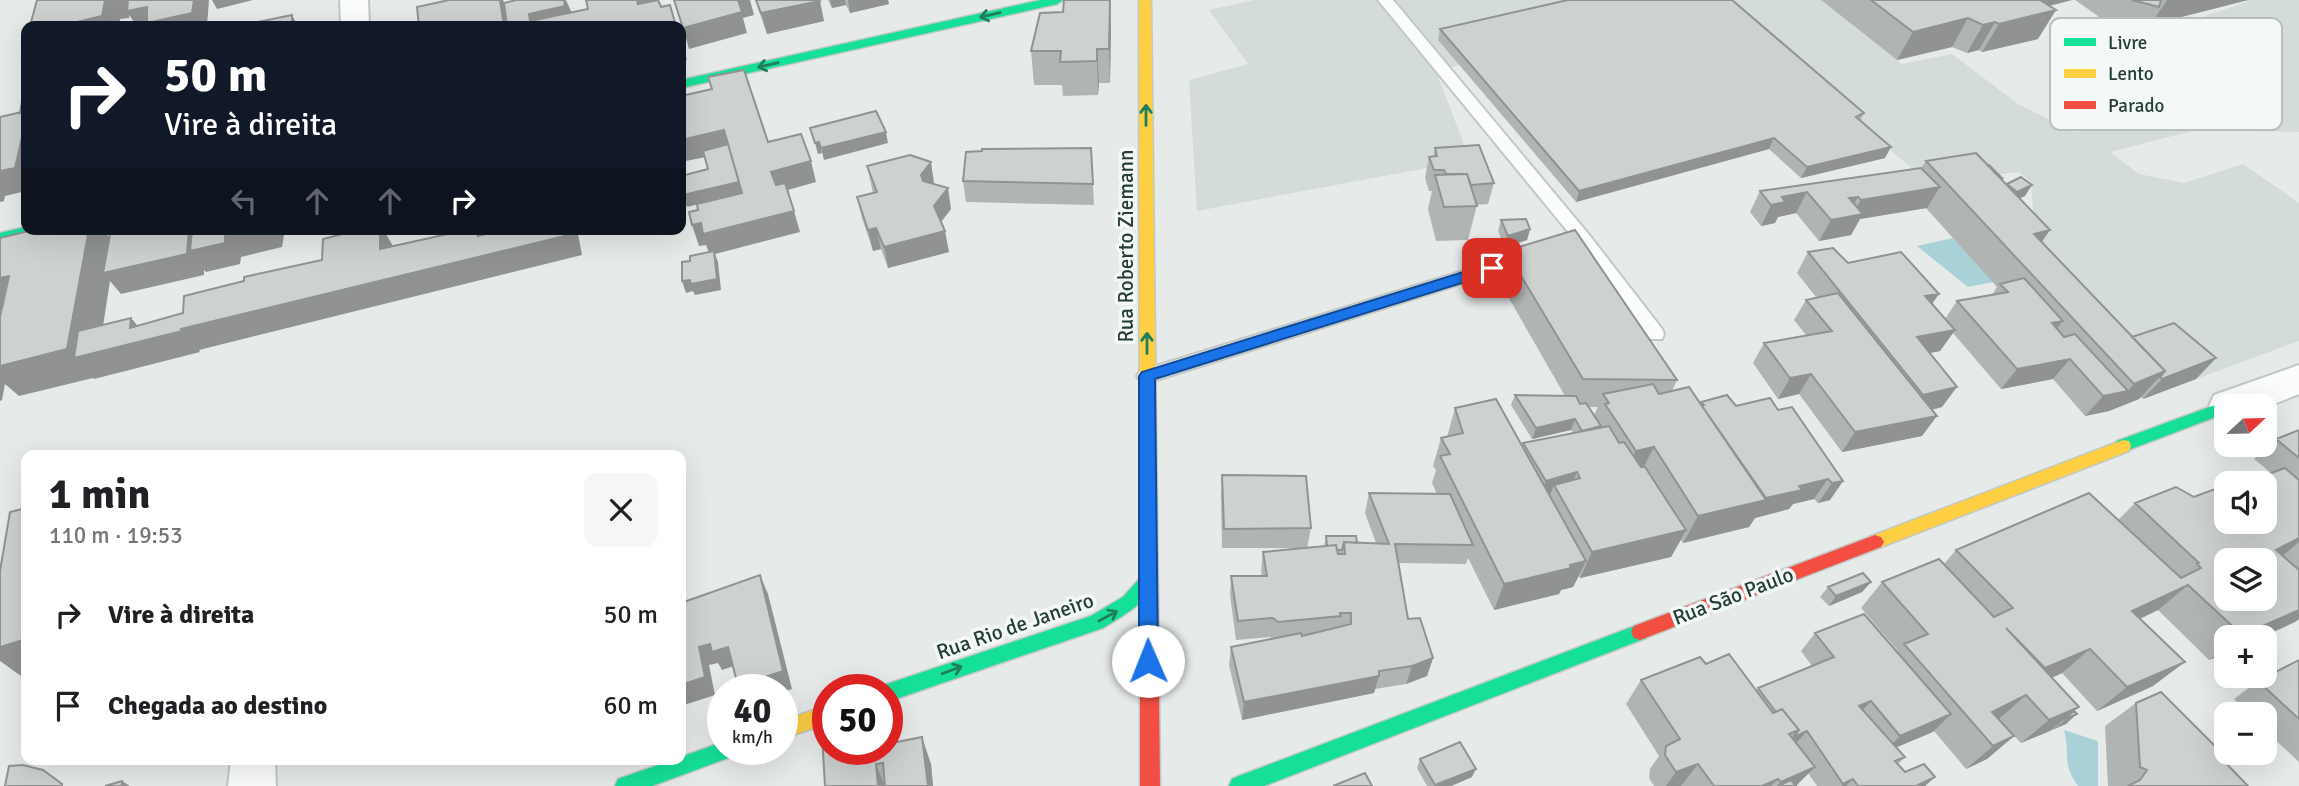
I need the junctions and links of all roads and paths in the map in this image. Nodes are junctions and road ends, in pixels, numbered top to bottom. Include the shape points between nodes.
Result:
1 (354, 0) edge
2 (1057, 0) edge
3 (1145, 0) edge
4 (1385, 0) edge
5 (355, 21) edge
6 (686, 83) edge
7 (21, 233) edge
8 (0, 238) edge
9 (1492, 268) dead end
10 (1655, 334) dead end
11 (1147, 376) junction
12 (2299, 379) edge
13 (2259, 394) edge
14 (2214, 411) edge
15 (1147, 583) junction
16 (903, 688) edge
17 (707, 757) edge
18 (686, 764) edge
19 (684, 765) edge
20 (625, 786) edge
21 (1150, 786) edge
22 (1239, 786) edge

1 - 5 street
2 -> 6 main road
11 -> 3 main road, Rua Roberto Ziemann
4 - 10 lane via 1584,240
7 - 8 main road
9 - 11 lane
11 - 15 main road, Rua Roberto Ziemann
12 - 13 street, Rua São Paulo
14 - 22 main road, Rua São Paulo
16 -> 15 main road, Rua Rio de Janeiro via 1097,622 1129,603
15 - 21 main road, Rua Roberto Ziemann
17 - 18 main road
19 - 20 main road

